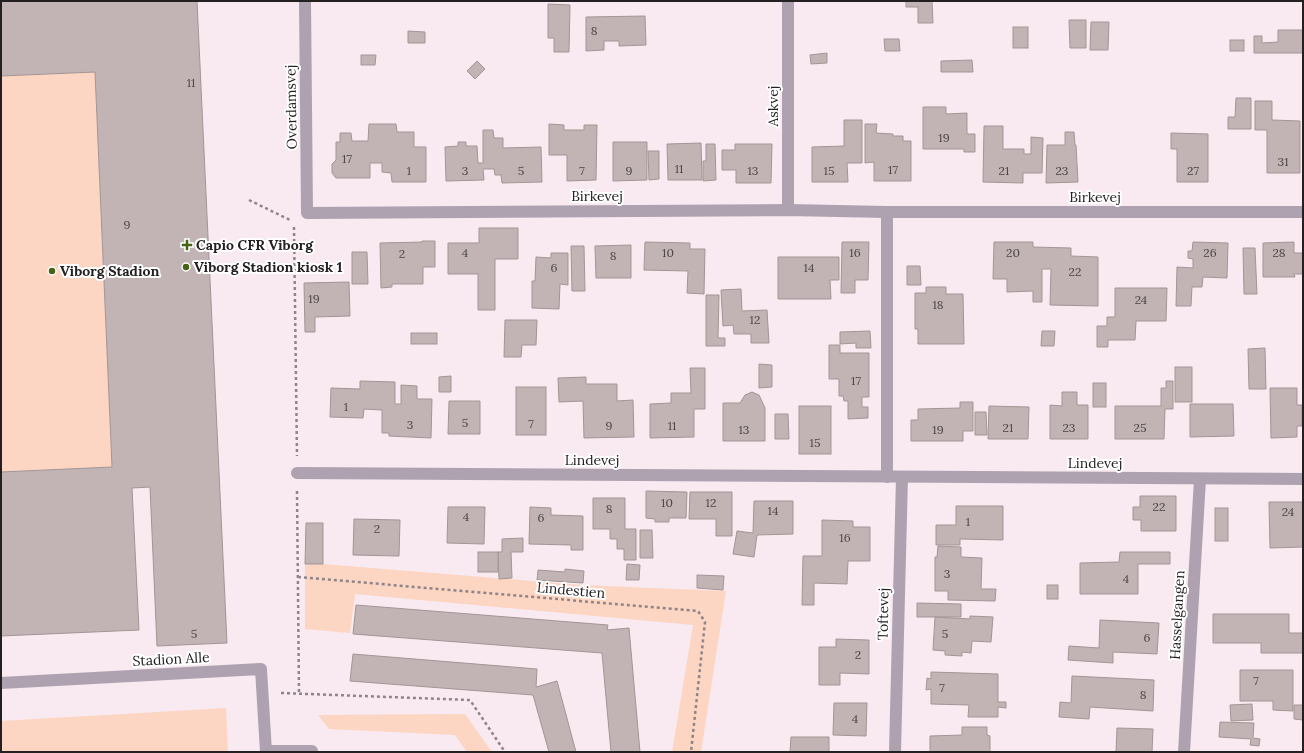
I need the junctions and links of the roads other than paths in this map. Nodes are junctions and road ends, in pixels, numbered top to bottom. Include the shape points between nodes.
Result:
1 (304, 1) edge
2 (788, 1) edge
3 (788, 210) junction
4 (887, 212) junction
5 (1303, 212) edge
6 (307, 213) joint
7 (297, 473) road end
8 (886, 477) junction
9 (902, 477) junction
10 (1200, 479) junction
11 (1303, 480) edge
12 (1, 683) edge
13 (266, 751) edge
14 (312, 752) edge
15 (895, 752) edge
16 (1184, 752) edge

1 - 6 street, Overdamsvej
2 - 3 street, Askvej
3 - 4 street, Birkevej
3 - 6 street, Birkevej
4 - 5 street, Birkevej
4 - 8 street
7 - 8 street, Lindevej
8 - 9 street, Lindevej
9 - 10 street, Lindevej
9 - 15 street, Toftevej
10 - 11 street, Lindevej
10 - 16 street, Hasselgangen
12 - 13 street, Stadion Alle via 261,670
13 - 14 street

